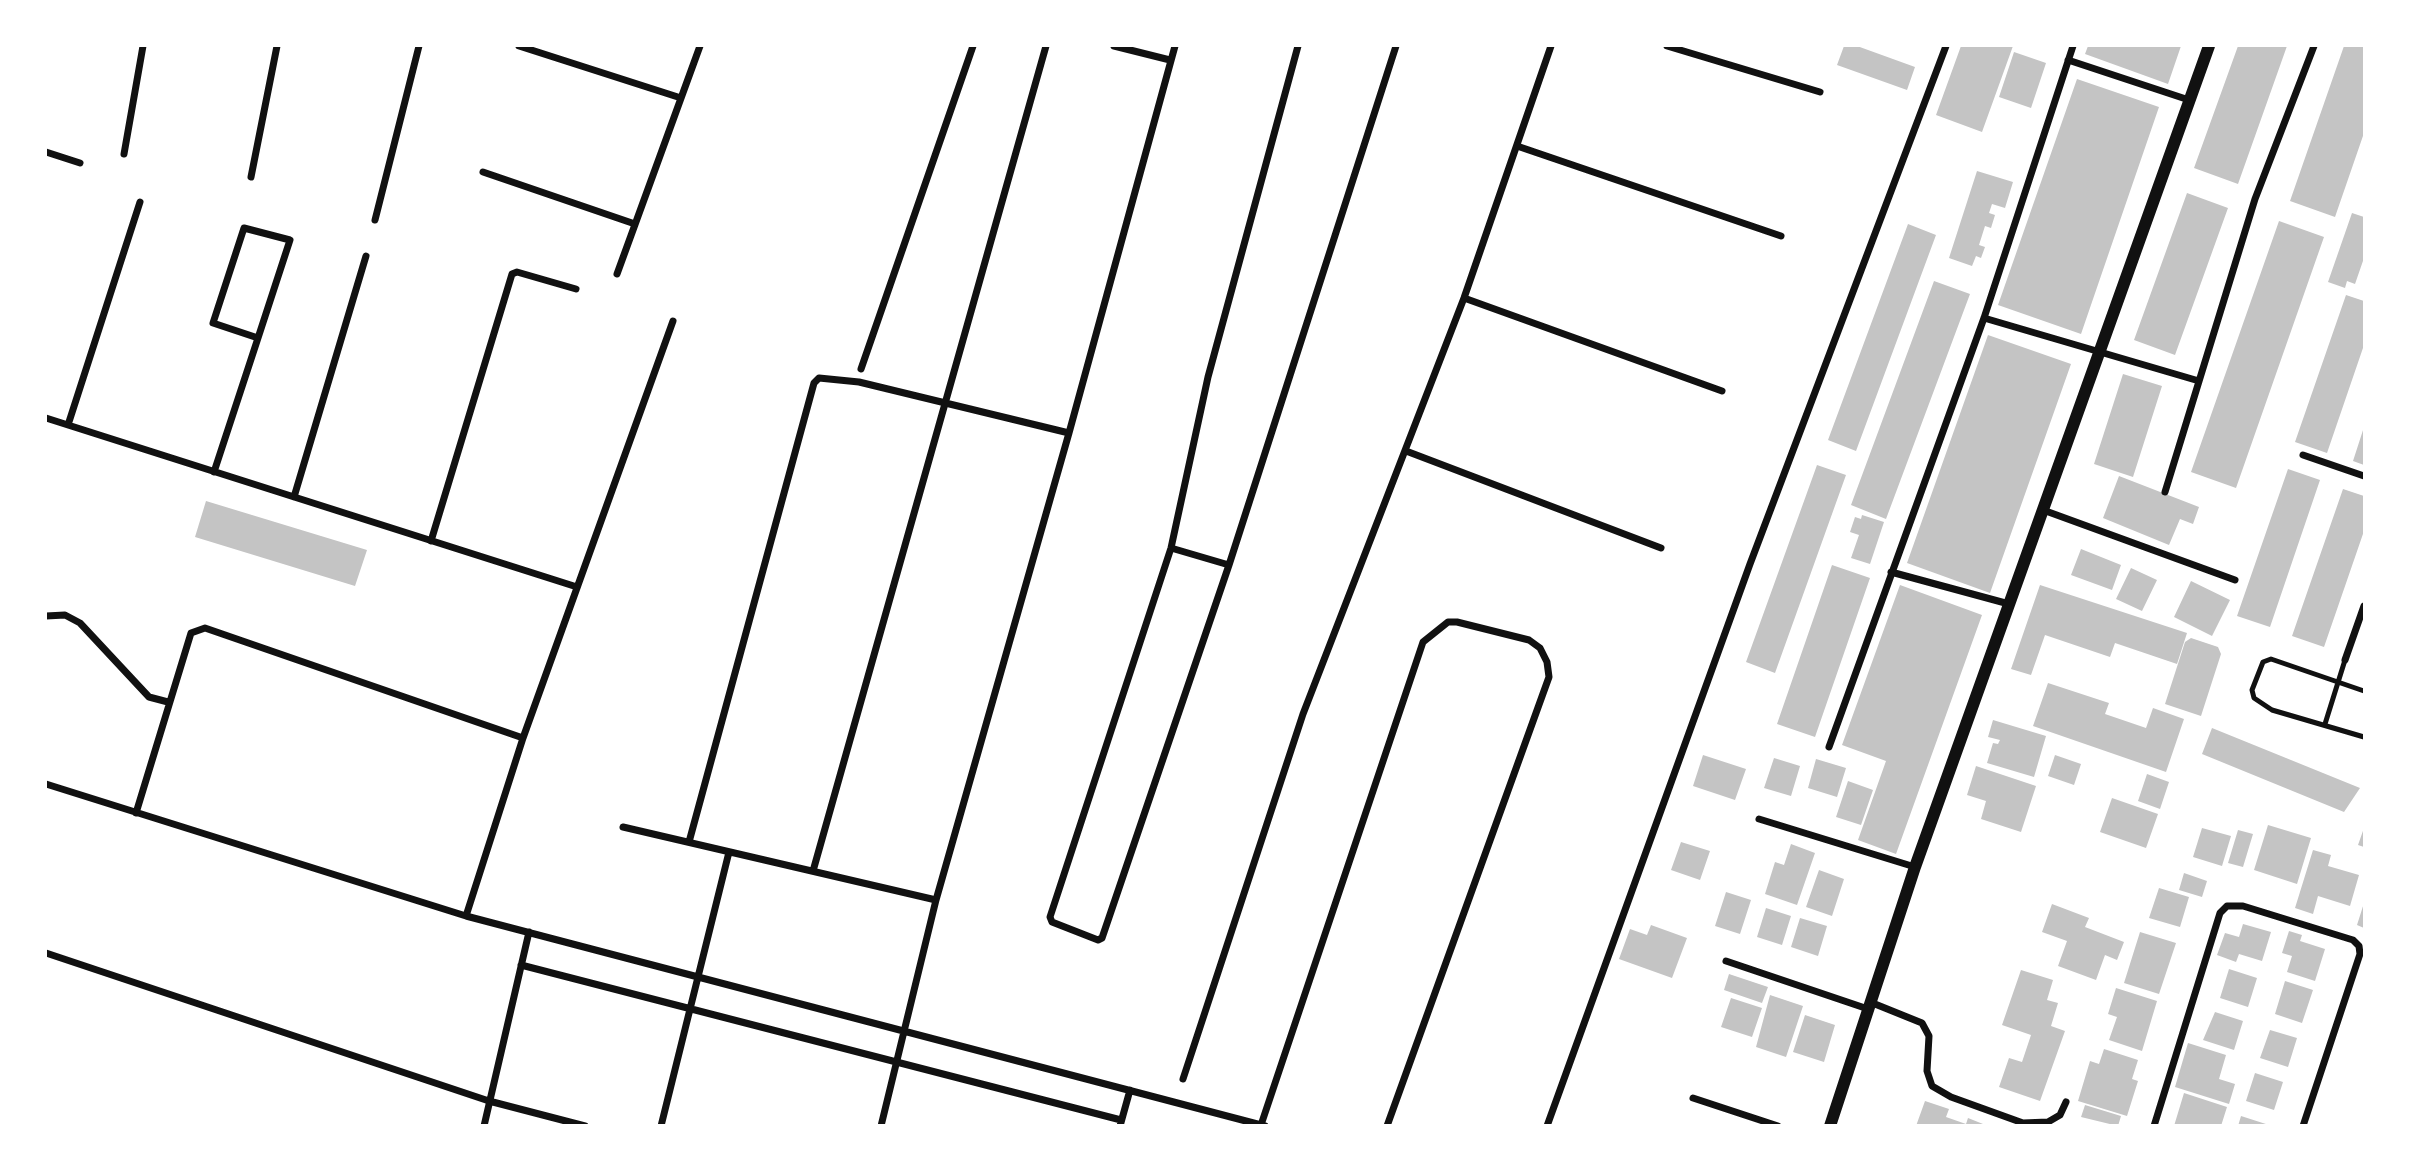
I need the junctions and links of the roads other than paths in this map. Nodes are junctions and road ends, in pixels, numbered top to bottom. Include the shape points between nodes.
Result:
1 (143, 46) edge
2 (277, 46) edge
3 (419, 46) edge
4 (519, 46) edge
5 (700, 46) edge
6 (973, 46) edge
7 (1046, 46) edge
8 (1114, 46) edge
9 (1175, 46) edge
10 (1298, 46) edge
11 (1396, 46) edge
12 (1551, 46) edge
13 (1667, 46) edge
14 (1946, 46) edge
15 (2073, 46) edge
16 (2209, 46) edge
17 (2314, 46) edge
18 (2068, 60) junction
19 (1170, 61) junction
20 (1820, 92) dead end
21 (681, 99) junction
22 (2189, 100) junction
23 (1517, 146) junction
24 (46, 152) edge
25 (124, 154) dead end
26 (80, 163) dead end
27 (483, 172) dead end
28 (251, 177) dead end
29 (140, 202) dead end
30 (375, 220) dead end
31 (635, 224) junction
32 (1781, 236) dead end
33 (366, 256) dead end
34 (617, 274) dead end
35 (576, 289) dead end
36 (1464, 298) junction
37 (1984, 318) junction
38 (673, 321) dead end
39 (258, 338) junction
40 (2099, 351) junction
41 (861, 369) dead end
42 (2199, 380) junction
43 (1721, 391) dead end
44 (945, 404) junction
45 (46, 418) edge
46 (68, 425) junction
47 (1069, 433) junction
48 (1406, 451) junction
49 (2303, 455) dead end
50 (214, 472) junction
51 (2364, 476) edge
52 (2165, 492) dead end
53 (294, 497) junction
54 (2043, 510) junction
55 (431, 541) junction
56 (1171, 548) junction
57 (1661, 548) dead end
58 (1229, 565) junction
59 (1891, 572) junction
60 (2235, 580) dead end
61 (577, 587) junction
62 (2009, 604) junction
63 (2364, 606) edge
64 (46, 616) edge
65 (2346, 660) joint
66 (2339, 682) junction
67 (2364, 691) edge
68 (168, 702) junction
69 (2325, 724) junction
70 (2364, 737) edge
71 (523, 738) junction
72 (1829, 747) dead end
73 (46, 784) edge
74 (136, 813) junction
75 (1759, 819) dead end
76 (623, 827) dead end
77 (689, 842) junction
78 (729, 852) junction
79 (1915, 867) junction
80 (813, 871) junction
81 (936, 900) junction
82 (466, 916) junction
83 (528, 932) junction
84 (46, 953) edge
85 (1726, 961) dead end
86 (521, 965) junction
87 (698, 977) junction
88 (1869, 1005) junction
89 (690, 1009) junction
90 (905, 1031) junction
91 (897, 1062) junction
92 (1182, 1079) dead end
93 (1129, 1090) junction
94 (1693, 1098) dead end
95 (489, 1101) junction
96 (2066, 1102) dead end
97 (1121, 1122) edge
98 (484, 1125) edge
99 (585, 1125) edge
100 (661, 1125) edge
101 (881, 1125) edge
102 (1263, 1125) edge
103 (1387, 1125) edge
104 (1547, 1125) edge
105 (1778, 1125) edge
106 (1830, 1125) edge
107 (2154, 1125) edge
108 (2303, 1125) edge

1 - 25 street
2 - 28 street
3 - 30 street
4 - 21 street
5 - 21 street
6 - 41 street
7 - 44 street
8 - 19 street
9 - 19 street
10 - 56 street via 1208,377
11 - 58 street
12 - 23 street
13 - 20 street
14 - 104 street
15 - 18 street
16 - 22 street
17 - 42 street via 2255,199
18 - 22 street
18 - 37 street
19 - 47 street
21 - 31 street
22 - 40 street
23 - 32 street
23 - 36 street
24 - 26 street
27 - 31 street
29 - 46 street
31 - 34 street
33 - 53 street
35 - 55 street via 512,274
36 - 43 street
36 - 48 street
37 - 40 street
37 - 59 street
38 - 61 street
39 - 39 street via 290,240 244,228 213,323
39 - 50 street
40 - 42 street
40 - 54 street
42 - 52 street
44 - 47 street
44 - 77 street via 859,382 819,378 814,383
44 - 80 street
45 - 46 street
46 - 50 street
47 - 81 street
48 - 57 street
48 - 92 street via 1303,713
49 - 51 street
50 - 53 street
53 - 55 street
54 - 60 street
54 - 62 street
55 - 61 street
56 - 58 street
56 - 58 street via 1051,920 1101,939
59 - 62 street
59 - 72 street
61 - 71 street
62 - 79 street
63 - 65 street
64 - 68 street via 65,614 80,623 149,697
65 - 66 lane
66 - 67 lane
66 - 69 lane
66 - 69 lane via 2271,659 2263,662 2252,690 2254,698 2272,710
68 - 71 street via 191,633 205,628
68 - 74 street
69 - 70 lane
71 - 82 street
73 - 74 street
74 - 82 street
75 - 79 street
76 - 77 street
77 - 78 street
78 - 80 street
78 - 87 street
79 - 88 street
80 - 81 street
81 - 90 street
82 - 83 street
83 - 86 street
83 - 87 street
84 - 95 street
85 - 88 street
86 - 89 street
86 - 95 street
87 - 89 street
87 - 90 street
88 - 96 street via 1922,1023 1929,1036 1927,1072 1933,1086 1951,1097 2023,1122 2048,1122 2060,1115
88 - 106 street
89 - 91 street
89 - 100 street
90 - 91 street
90 - 93 street
91 - 97 street
91 - 101 street
93 - 97 street
93 - 102 street
94 - 105 street
95 - 98 street
95 - 99 street
102 - 103 street via 1423,642 1448,622 1457,622 1528,640 1540,648 1549,677
107 - 108 street via 2220,913 2227,906 2243,906 2353,940 2359,946

